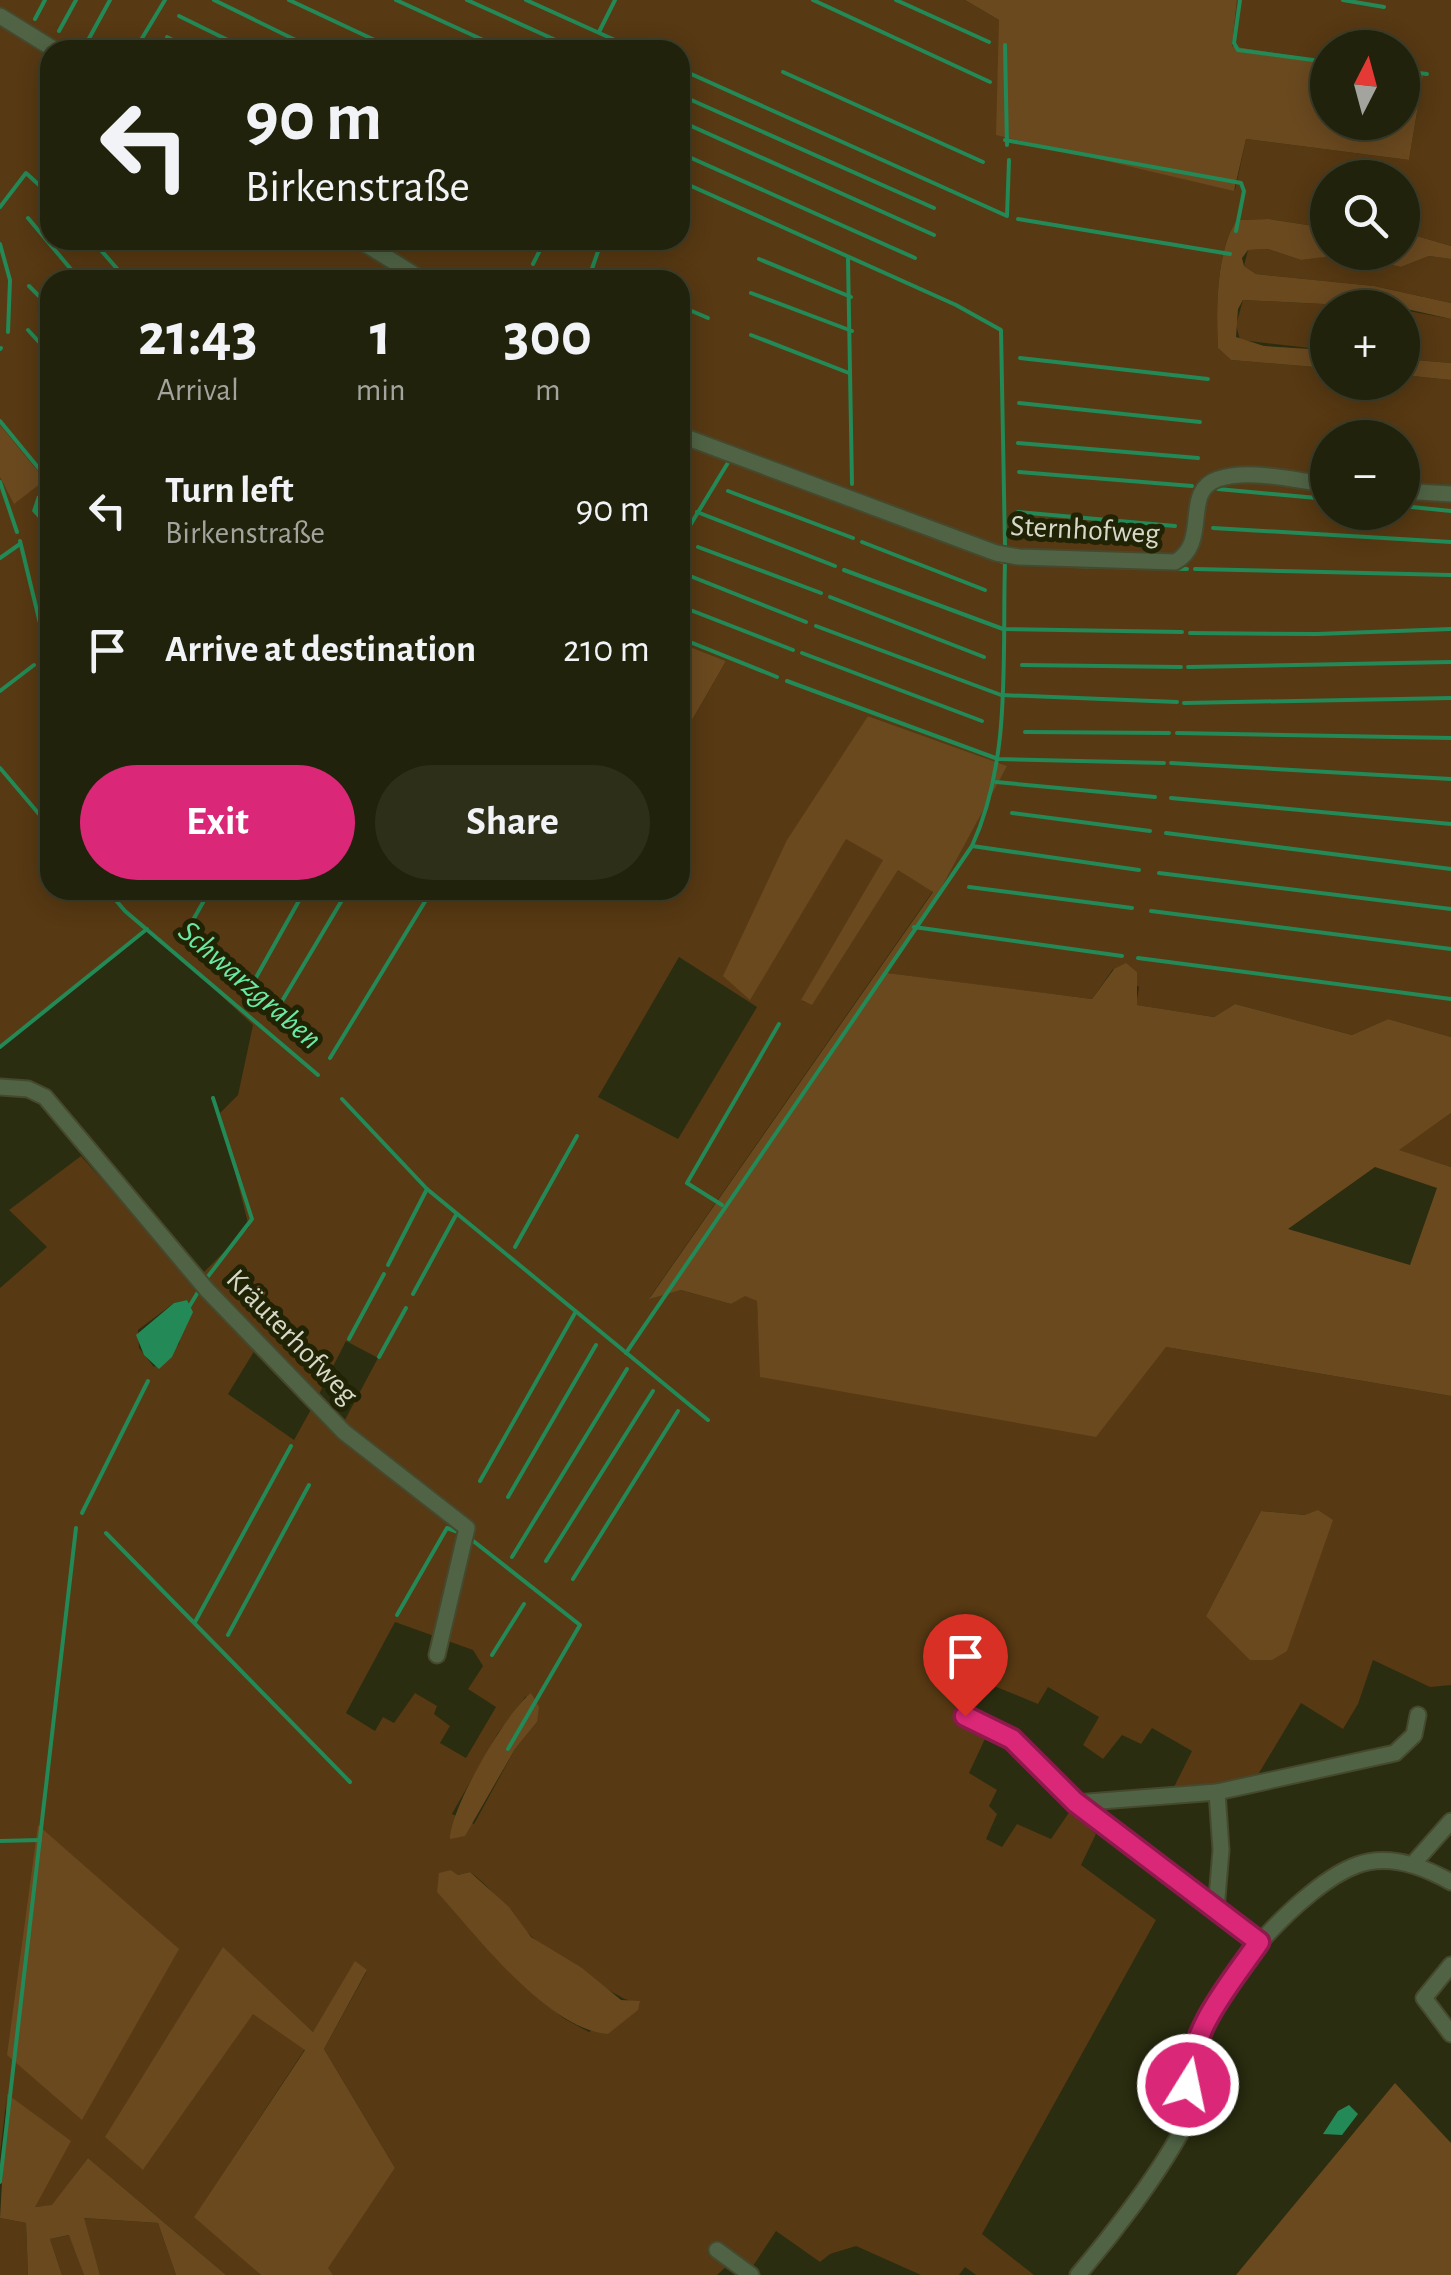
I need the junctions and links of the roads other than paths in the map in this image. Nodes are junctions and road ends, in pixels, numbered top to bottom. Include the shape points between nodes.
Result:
1 (0, 16) edge
2 (40, 41) edge
3 (375, 250) edge
4 (407, 270) edge
5 (690, 439) edge
6 (1310, 483) edge
7 (1420, 492) edge
8 (1451, 494) edge
9 (0, 1087) edge
10 (436, 1655) dead end
11 (1418, 1715) dead end
12 (965, 1716) dead end
13 (1216, 1792) junction
14 (1075, 1802) junction
15 (1451, 1821) edge
16 (1413, 1864) junction
17 (1451, 1882) edge
18 (1216, 1910) junction
19 (1259, 1942) junction
20 (1451, 1966) edge
21 (1451, 2034) edge
22 (717, 2250) dead end
23 (751, 2275) edge
24 (1078, 2275) edge

1 - 2 street
3 - 4 street
5 - 6 street, Sternhofweg via 1019,558 1174,562 1188,555 1202,490 1213,480
7 - 8 street
9 - 10 street, Kräuterhofweg via 45,1098 208,1290 344,1432 466,1528
11 - 13 street via 1408,1746 1395,1752
12 - 14 street via 1029,1752
13 - 14 street
13 - 18 street
14 - 18 street
15 - 16 street
16 - 17 street
16 - 19 street via 1358,1864
18 - 19 street
19 - 24 street via 1199,2030 1183,2128
20 - 21 street via 1424,1998
22 - 23 street

